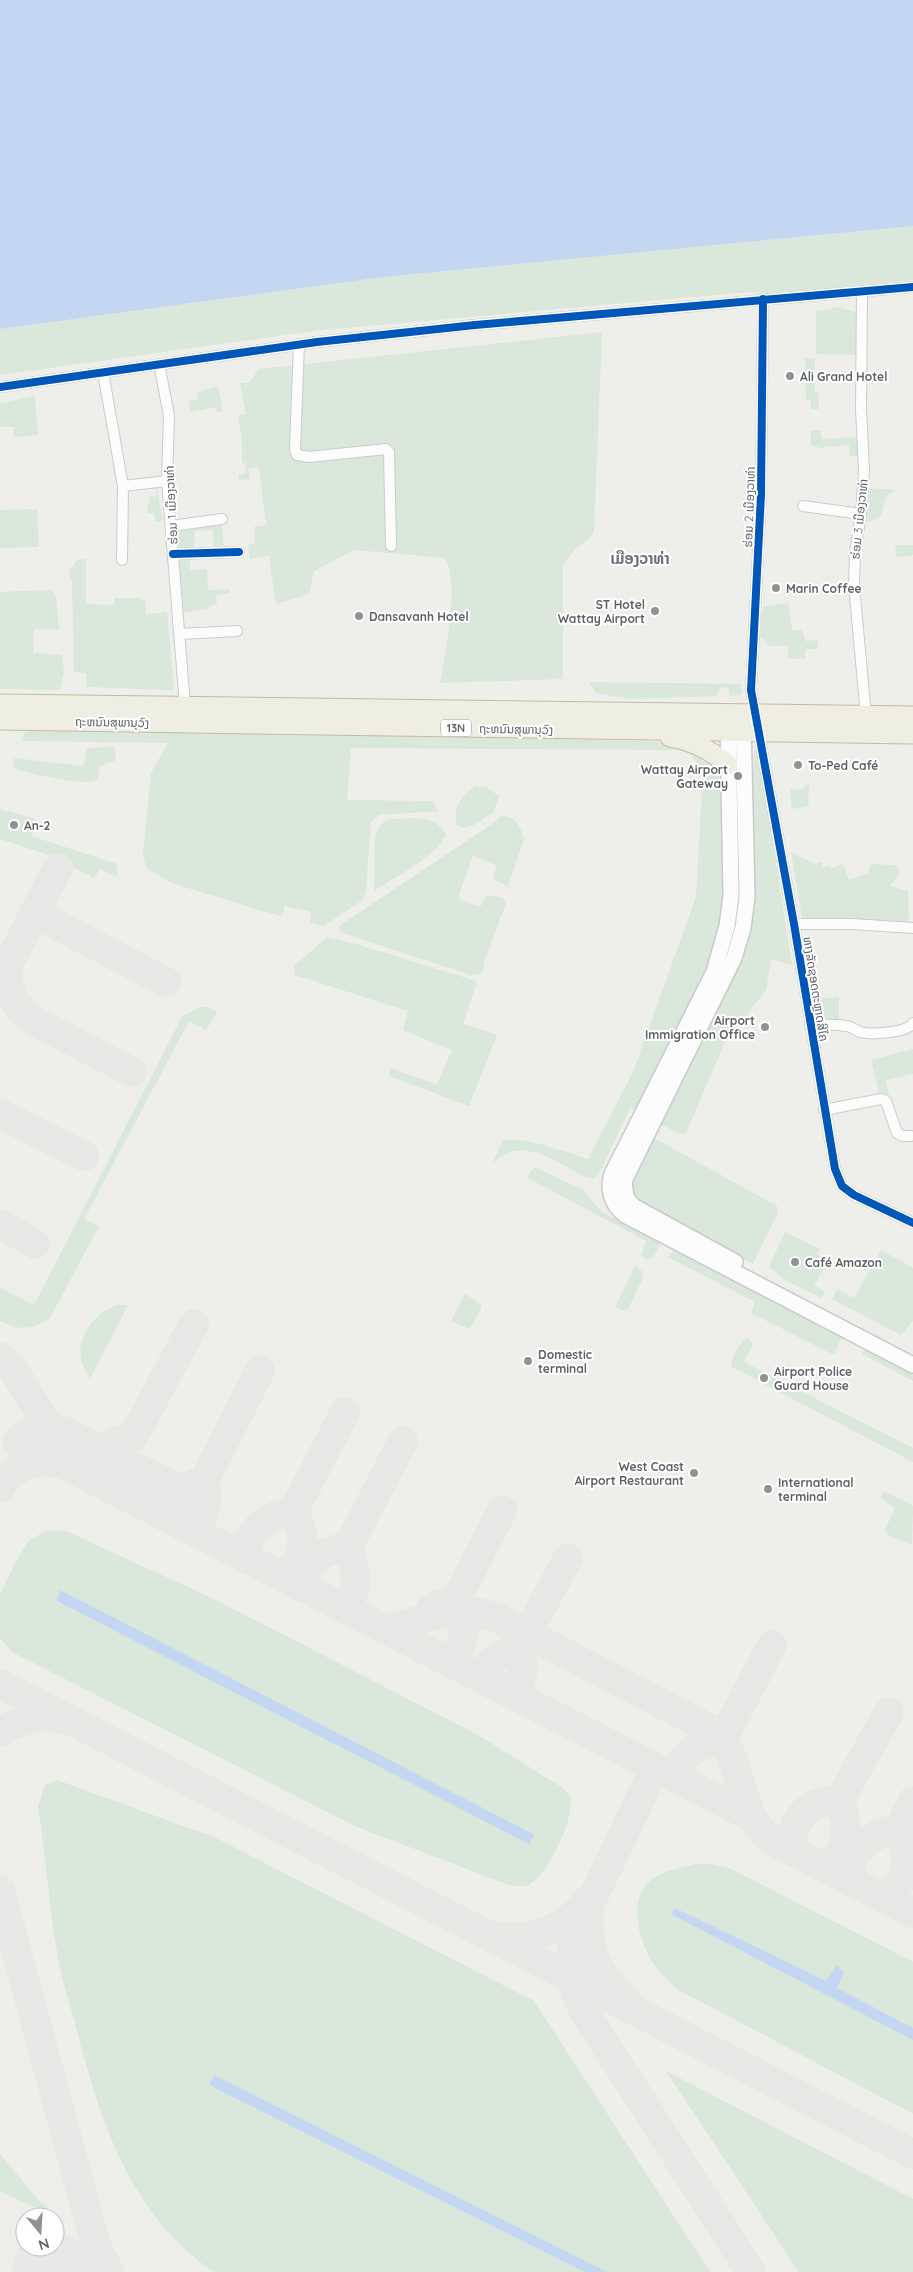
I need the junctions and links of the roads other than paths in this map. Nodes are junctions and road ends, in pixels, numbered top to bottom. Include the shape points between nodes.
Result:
1 (913, 286) edge
2 (862, 291) junction
3 (763, 299) junction
4 (299, 344) junction
5 (159, 364) junction
6 (103, 372) junction
7 (0, 387) edge
8 (168, 481) junction
9 (123, 486) junction
10 (803, 506) dead end
11 (861, 514) junction
12 (222, 519) dead end
13 (171, 526) junction
14 (392, 546) dead end
15 (239, 552) dead end
16 (173, 554) junction
17 (122, 560) dead end
18 (237, 631) dead end
19 (180, 634) junction
20 (0, 704) edge
21 (185, 706) junction
22 (866, 716) junction
23 (913, 716) edge
24 (0, 720) edge
25 (743, 722) junction
26 (567, 730) junction
27 (913, 734) edge
28 (728, 765) junction
29 (730, 877) junction
30 (747, 878) junction
31 (794, 924) junction
32 (913, 928) edge
33 (715, 982) junction
34 (913, 1023) edge
35 (810, 1025) junction
36 (824, 1110) junction
37 (644, 1126) junction
38 (911, 1136) dead end
39 (913, 1223) edge
40 (913, 1356) edge
41 (913, 1365) edge

1 - 2 street
2 - 3 street
2 - 11 street, ຮ່ອມ 3 ເມືອງວາທ່າ via 864,471
3 - 4 street
3 - 25 street, ຮ່ອມ 2 ເມືອງວາທ່າ via 761,495 751,690
4 - 5 street
4 - 14 street via 297,455 389,452
5 - 6 street
5 - 8 street, ຮ່ອມ 1 ເມືອງວາທ່າ via 169,416
6 - 7 street
6 - 9 street
8 - 9 street
8 - 13 street, ຮ່ອມ 1 ເມືອງວາທ່າ
9 - 17 street
10 - 11 street
11 - 22 street, ຮ່ອມ 3 ເມືອງວາທ່າ via 854,585
12 - 13 street
13 - 16 street, ຮ່ອມ 1 ເມືອງວາທ່າ
15 - 16 street
16 - 19 street, ຮ່ອມ 1 ເມືອງວາທ່າ
18 - 19 street
19 - 21 street, ຮ່ອມ 1 ເມືອງວາທ່າ
20 - 21 highway, ຖະຫນົນສຸພານຸວົງ / 13N
21 - 25 highway, ຖະຫນົນສຸພານຸວົງ / 13N
22 - 23 highway, ຖະຫນົນສຸພານຸວົງ / 13N
22 - 25 highway, ຖະຫນົນສຸພານຸວົງ / 13N
24 - 26 highway, ຖະຫນົນສຸພານຸວົງ / 13N
25 - 26 highway, ຖະຫນົນສຸພານຸວົງ / 13N
25 - 27 highway, ຖະຫນົນສຸພານຸວົງ / 13N
25 - 28 street
25 - 30 street
25 - 31 street, ທາງລັດຊອດຕະຫຼາດສີໄຄ
26 - 28 highway via 586,734 664,736 691,741
28 - 29 street
29 - 30 street
29 - 33 street via 727,926
30 - 33 street via 743,928 734,958
31 - 32 street
31 - 35 street, ທາງລັດຊອດຕະຫຼາດສີໄຄ
33 - 37 street
34 - 35 street via 902,1030 873,1034 848,1026
35 - 36 street, ທາງລັດຊອດຕະຫຼາດສີໄຄ
36 - 38 street via 881,1098 886,1101 898,1133
36 - 39 street, ທາງລັດຊອດຕະຫຼາດສີໄຄ via 835,1169 842,1186
37 - 40 street via 624,1181 626,1197 633,1206
37 - 41 street via 610,1181 613,1200 619,1210 668,1239

